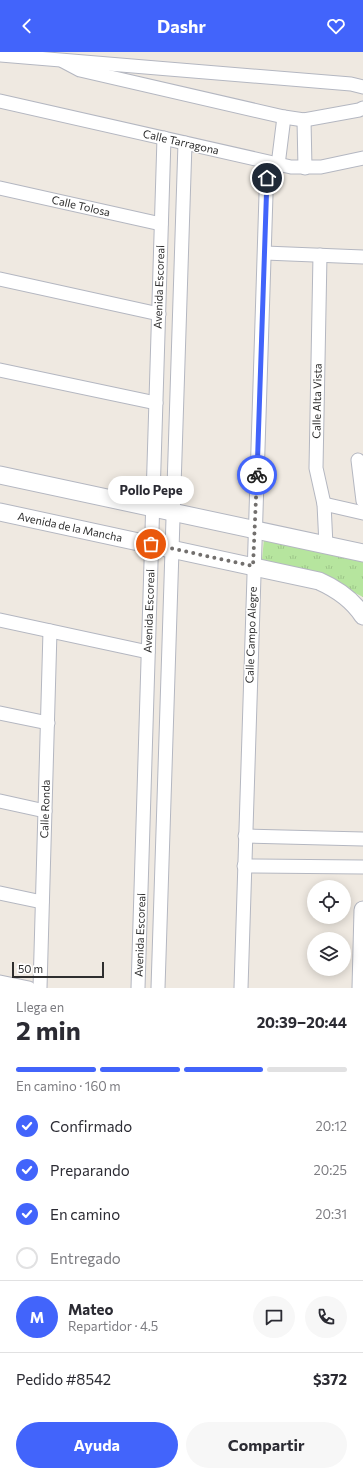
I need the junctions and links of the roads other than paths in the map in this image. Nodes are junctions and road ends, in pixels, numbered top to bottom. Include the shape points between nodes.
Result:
1 (0, 55) edge
2 (59, 59) junction
3 (141, 66) junction
4 (138, 84) junction
5 (363, 87) edge
6 (0, 100) edge
7 (363, 108) edge
8 (284, 117) junction
9 (304, 120) junction
10 (164, 138) junction
11 (185, 143) junction
12 (363, 158) edge
13 (273, 164) junction
14 (306, 168) junction
15 (0, 188) edge
16 (162, 224) junction
17 (265, 253) junction
18 (320, 255) junction
19 (363, 257) edge
20 (0, 279) edge
21 (159, 314) junction
22 (0, 370) edge
23 (156, 403) junction
24 (358, 460) dead end
25 (0, 475) edge
26 (363, 501) edge
27 (324, 504) junction
28 (152, 508) junction
29 (0, 512) edge
30 (174, 512) junction
31 (363, 513) edge
32 (254, 529) junction
33 (151, 544) junction
34 (326, 545) junction
35 (173, 549) junction
36 (363, 553) edge
37 (253, 566) junction
38 (363, 616) edge
39 (0, 620) edge
40 (50, 631) junction
41 (148, 652) junction
42 (0, 713) edge
43 (48, 723) junction
44 (0, 801) edge
45 (45, 811) junction
46 (245, 836) junction
47 (363, 839) edge
48 (244, 866) junction
49 (363, 867) edge
50 (0, 893) edge
51 (42, 902) junction
52 (363, 910) edge
53 (0, 982) edge
54 (29, 988) edge
55 (40, 988) edge
56 (138, 988) edge
57 (158, 988) edge
58 (241, 988) edge
59 (360, 988) edge

1 - 2 street
2 - 3 street
2 - 4 street via 80,70
3 - 4 street via 136,74
3 - 5 street
4 - 8 street
6 - 10 street, Calle Tarragona
7 - 9 street
8 - 9 street
8 - 13 street, Calle Campo Alegre
9 - 14 street
10 - 11 street, Calle Tarragona
10 - 16 street, Avenida Escoreal
11 - 13 street, Calle Tarragona
11 - 30 street, Avenida Escoreal
12 - 14 street, Calle Tarragona
13 - 14 street, Calle Tarragona
13 - 17 street, Calle Campo Alegre
15 - 16 street, Calle Tolosa
16 - 21 street, Avenida Escoreal
17 - 18 street
17 - 32 street, Calle Campo Alegre
18 - 19 street
18 - 27 street, Calle Alta Vista via 316,468
20 - 21 street
21 - 23 street, Avenida Escoreal
22 - 23 street
23 - 28 street, Avenida Escoreal
24 - 26 street
25 - 28 street
27 - 31 street
27 - 34 street, Calle Alta Vista
28 - 30 street
28 - 33 street, Avenida Escoreal
29 - 33 street, Avenida de la Mancha
30 - 32 street
30 - 35 street, Avenida Escoreal
32 - 34 street
32 - 37 street, Calle Campo Alegre
33 - 35 street, Avenida de la Mancha
33 - 41 street, Avenida Escoreal
34 - 36 street
35 - 37 street, Avenida de la Mancha
35 - 57 street, Avenida Escoreal
37 - 38 street, Avenida de la Mancha via 318,581 335,588 352,602
37 - 46 street, Calle Campo Alegre
39 - 40 street
40 - 41 street
40 - 43 street, Calle Ronda
41 - 56 street, Avenida Escoreal
42 - 43 street
43 - 45 street, Calle Ronda
44 - 45 street
45 - 51 street, Calle Ronda
46 - 47 street
46 - 48 street, Calle Campo Alegre
48 - 49 street
48 - 58 street, Calle Campo Alegre
50 - 51 street
51 - 55 street, Calle Ronda
52 - 59 street
53 - 54 street

